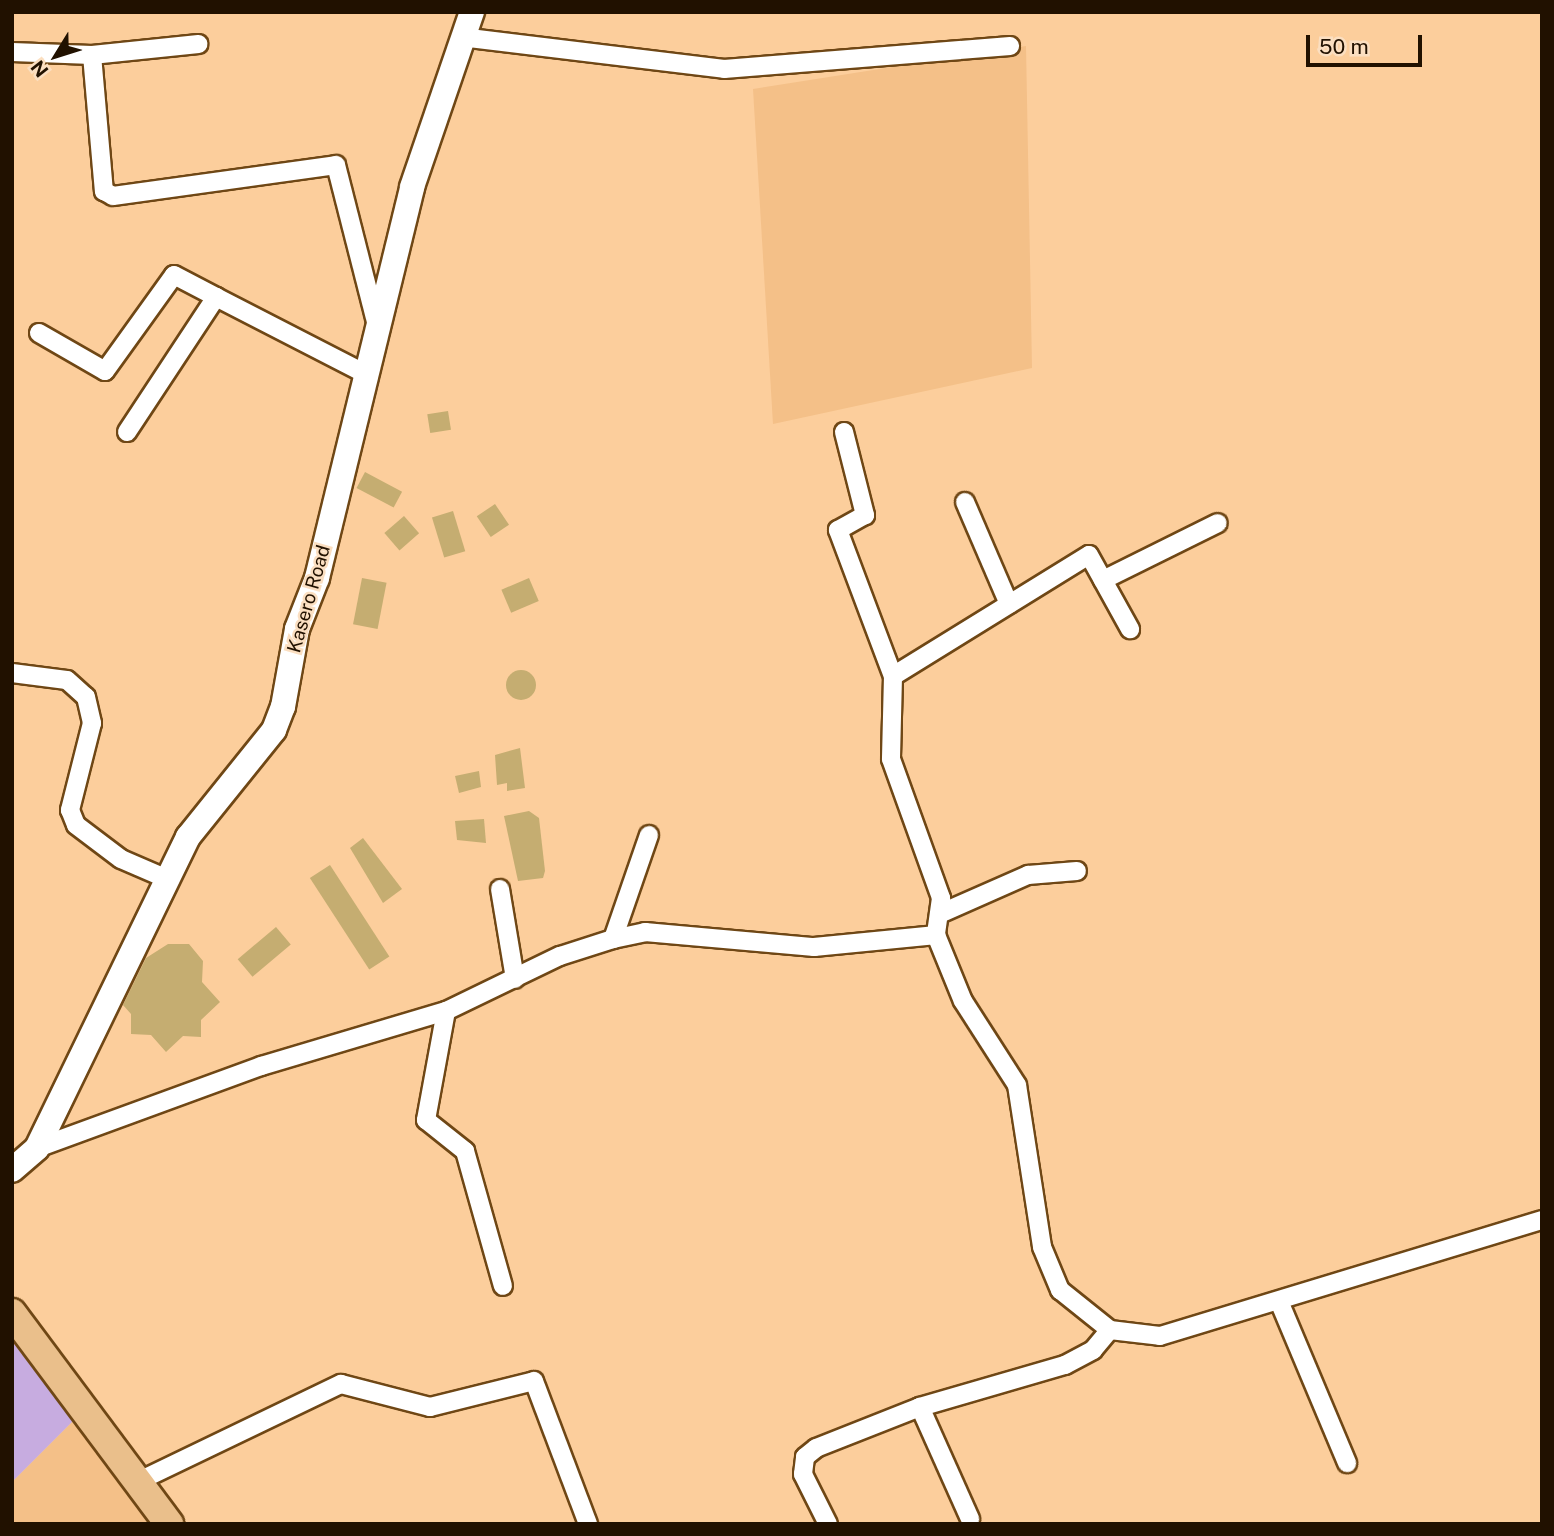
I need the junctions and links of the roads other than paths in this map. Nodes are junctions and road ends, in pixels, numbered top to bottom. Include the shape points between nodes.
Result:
1 (472, 12) edge
2 (461, 37) junction
3 (198, 44) dead end
4 (1010, 46) dead end
5 (12, 52) edge
6 (92, 55) junction
7 (216, 297) junction
8 (378, 329) junction
9 (38, 333) dead end
10 (366, 374) junction
11 (127, 432) dead end
12 (844, 432) dead end
13 (965, 502) dead end
14 (1218, 523) dead end
15 (1103, 580) junction
16 (1009, 604) junction
17 (1130, 629) dead end
18 (12, 673) edge
19 (893, 676) junction
20 (649, 835) dead end
21 (1077, 871) dead end
22 (165, 878) junction
23 (500, 889) dead end
24 (944, 912) junction
25 (936, 935) junction
26 (613, 939) junction
27 (515, 979) junction
28 (446, 1011) junction
29 (37, 1148) junction
30 (12, 1170) edge
31 (1542, 1220) edge
32 (503, 1286) dead end
33 (1279, 1301) junction
34 (12, 1313) edge
35 (1110, 1330) junction
36 (920, 1407) junction
37 (1347, 1463) dead end
38 (139, 1480) junction
39 (970, 1519) dead end
40 (169, 1524) edge
41 (588, 1524) edge
42 (828, 1524) edge

1 - 2 street, Kasero Road
2 - 4 street via 724,69
2 - 8 street, Kasero Road via 412,187
3 - 6 street
5 - 6 street
6 - 8 street via 104,191 113,196 336,165
7 - 9 street via 174,275 105,371
7 - 10 street
7 - 11 street
8 - 10 street, Kasero Road
10 - 22 street, Kasero Road via 317,578 298,629 274,730 188,837
12 - 19 street via 865,515 838,530
13 - 16 street
14 - 15 street
15 - 16 street via 1089,555
15 - 17 street
16 - 19 street
18 - 22 street via 67,680 86,697 92,723 70,810 76,825 121,859
19 - 24 street via 891,759
20 - 26 street
21 - 24 street via 1028,875
22 - 29 street, Kasero Road
23 - 27 street
24 - 25 street
25 - 26 street via 825,947 645,932
25 - 35 street via 963,1001 1017,1085 1050,1271 1060,1290
26 - 27 street
27 - 28 street
28 - 29 street via 261,1066
28 - 32 street via 426,1120 466,1151
29 - 30 street, Kasero Road
31 - 33 street
33 - 35 street via 1160,1336
33 - 37 street
34 - 38 main road
35 - 36 street via 1093,1350 1065,1365
36 - 39 street
36 - 42 street via 805,1457 803,1474
38 - 40 main road
38 - 41 street via 341,1384 430,1406 534,1381

